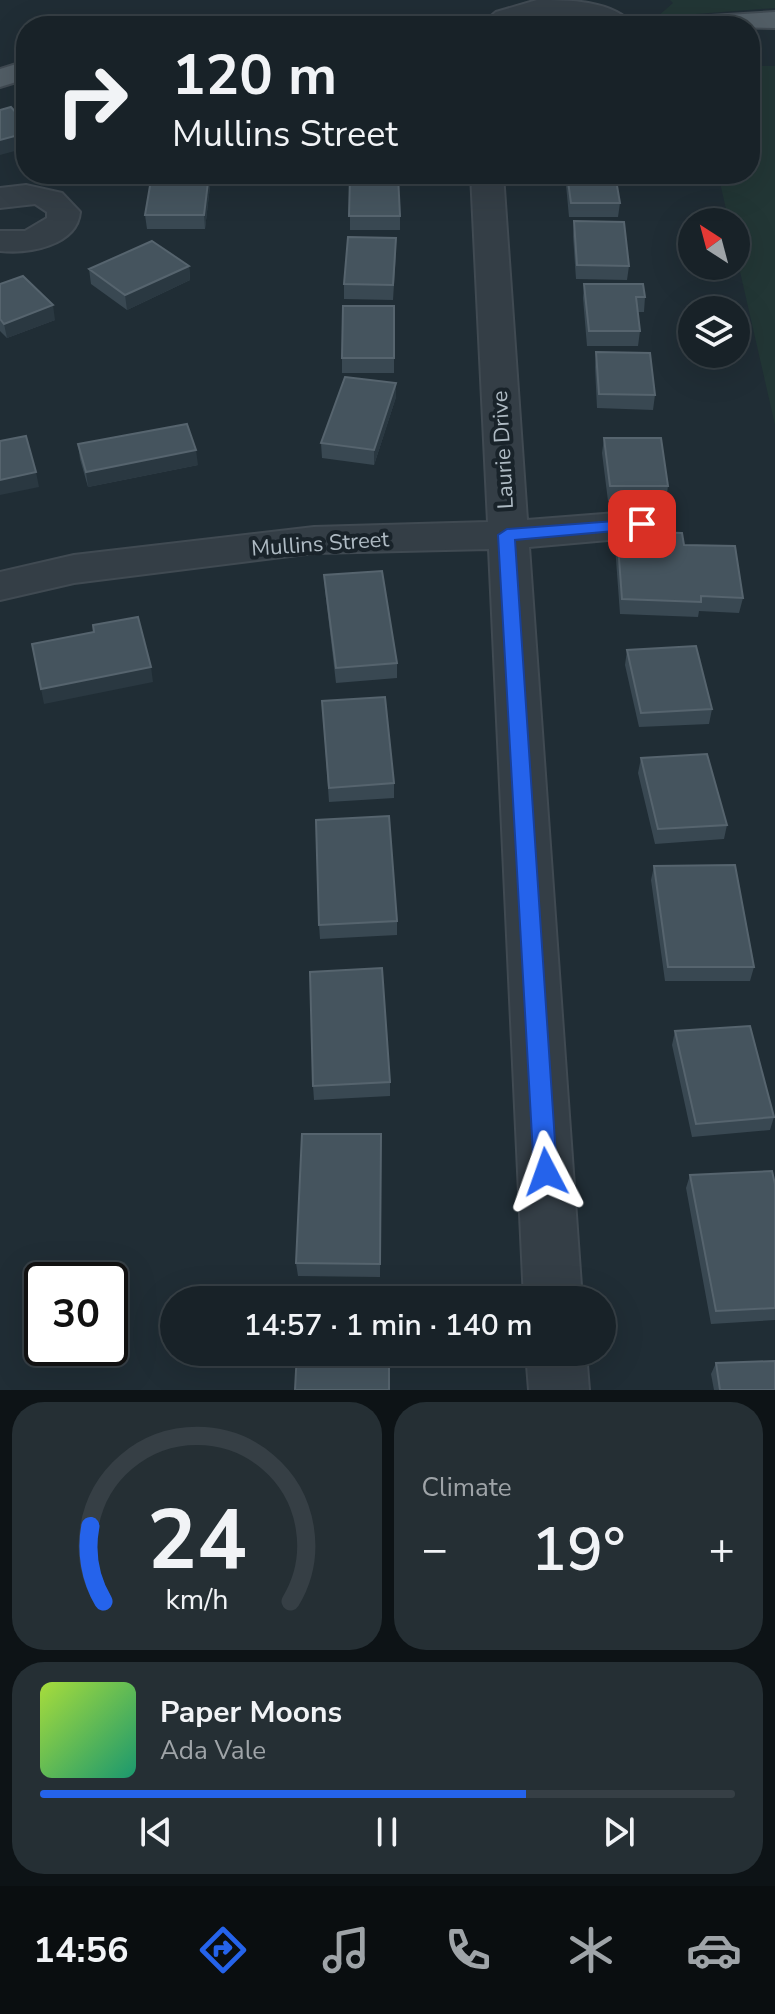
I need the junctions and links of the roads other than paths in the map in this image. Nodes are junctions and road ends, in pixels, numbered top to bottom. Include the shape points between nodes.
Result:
1 (505, 16) edge
2 (612, 16) edge
3 (488, 184) edge
4 (0, 198) edge
5 (0, 241) edge
6 (642, 524) dead end
7 (507, 535) junction
8 (0, 586) edge
9 (552, 1286) edge
10 (557, 1366) edge
11 (559, 1390) edge

1 - 2 street via 528,3 549,2 589,4
3 - 7 street, Laurie Drive
4 - 5 street via 47,197 64,212 63,221 41,237
6 - 7 street, Mullins Street
7 - 8 street, Mullins Street via 314,540 74,569
7 - 9 street, Laurie Drive
10 - 11 street

